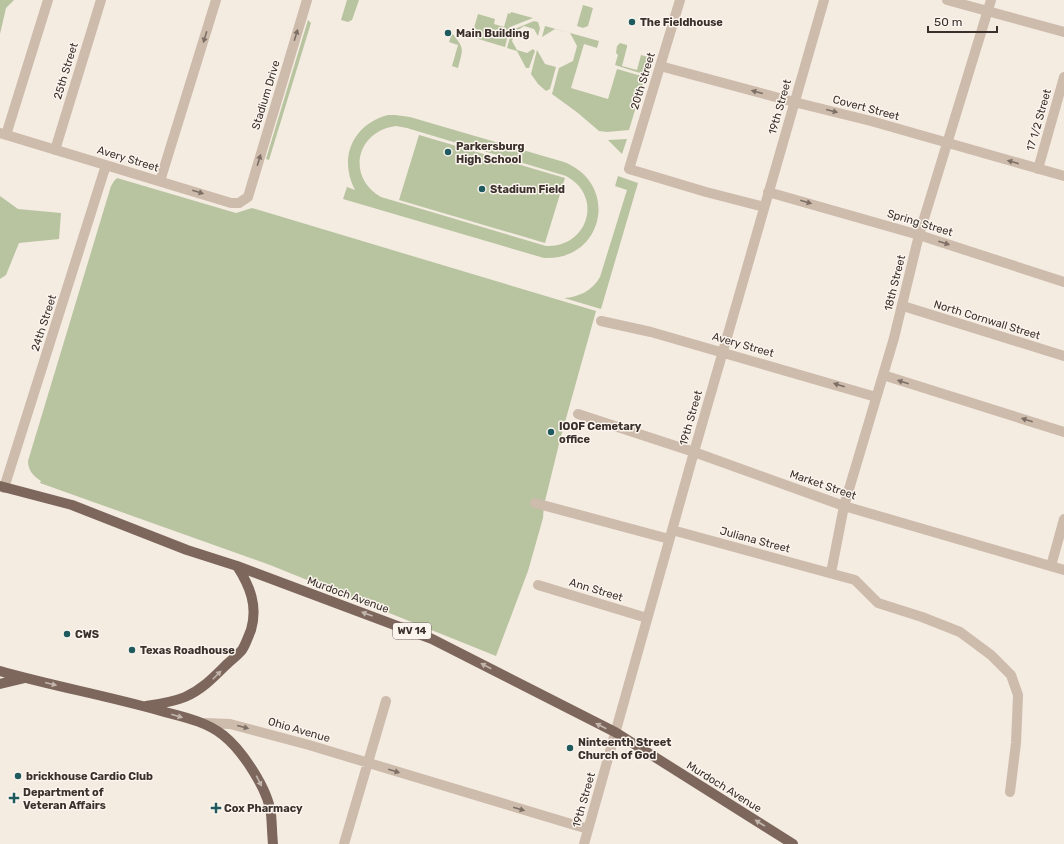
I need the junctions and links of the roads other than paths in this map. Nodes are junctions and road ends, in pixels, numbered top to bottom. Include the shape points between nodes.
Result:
1 (48, 0) edge
2 (101, 0) edge
3 (216, 0) edge
4 (307, 0) edge
5 (680, 0) edge
6 (824, 0) edge
7 (947, 0) edge
8 (991, 0) edge
9 (988, 12) junction
10 (1064, 32) edge
11 (660, 66) junction
12 (1064, 77) edge
13 (794, 102) junction
14 (3, 134) edge
15 (946, 143) junction
16 (55, 150) junction
17 (106, 165) junction
18 (1038, 169) junction
19 (1064, 176) edge
20 (160, 181) junction
21 (768, 192) junction
22 (248, 197) joint
23 (764, 207) junction
24 (920, 235) junction
25 (1064, 282) edge
26 (902, 306) junction
27 (601, 321) dead end
28 (722, 352) junction
29 (1064, 356) edge
30 (883, 375) junction
31 (876, 396) junction
32 (578, 414) dead end
33 (1064, 432) edge
34 (694, 452) junction
35 (2, 487) edge
36 (535, 502) dead end
37 (844, 506) junction
38 (1064, 519) edge
39 (670, 535) junction
40 (237, 566) junction
41 (1051, 566) junction
42 (1064, 570) edge
43 (831, 573) junction
44 (538, 585) dead end
45 (647, 618) junction
46 (0, 671) edge
47 (27, 678) junction
48 (0, 684) edge
49 (386, 701) dead end
50 (144, 706) junction
51 (204, 723) junction
52 (615, 732) junction
53 (368, 763) junction
54 (1010, 792) dead end
55 (588, 829) junction
56 (273, 844) edge
57 (344, 844) edge
58 (584, 844) edge
59 (793, 844) edge

1 - 14 street
2 - 16 street, 25th Street
3 -> 20 street
22 -> 4 street, Stadium Drive
5 - 11 street, 20th Street
6 - 13 street, 19th Street
7 - 9 street
8 - 9 street, 18th Street
9 - 10 street
9 - 15 street, 18th Street
13 -> 11 street, Covert Street
11 - 23 street, 20th Street via 629,169
12 - 18 street, 17 1/2 Street
13 -> 15 street, Covert Street
13 - 21 street, 19th Street
14 - 16 street, Avery Street
18 -> 15 street, Covert Street
15 - 24 street, 18th Street
16 - 17 street, Avery Street
17 - 20 street, Avery Street
17 - 35 street, 24th Street
18 - 19 street, Covert Street
20 -> 22 street, Avery Street via 231,203 239,203
21 - 23 street, 19th Street
21 -> 24 street, Spring Street
23 - 28 street, 19th Street
24 -> 25 street, Spring Street
24 - 26 street, 18th Street
26 - 29 street, North Cornwall Street
26 - 30 street, 18th Street
27 - 28 street, Avery Street
31 -> 28 street, Avery Street
28 - 34 street, 19th Street
30 - 31 street, 18th Street
33 -> 30 street
31 - 37 street, 18th Street
32 - 34 street, Market Street
34 - 37 street, Market Street
34 - 39 street, 19th Street
35 - 40 main road, Murdoch Avenue / WV 14 via 72,505
36 - 39 street, Juliana Street
37 - 41 street, Market Street
37 - 43 street, 18th Street
38 - 41 street
39 - 43 street, Juliana Street
39 - 45 street, 19th Street
50 -> 40 main road via 184,697 199,690 242,649 252,627 254,603 248,585
52 -> 40 main road, Murdoch Avenue / WV 14 via 432,639
41 - 42 street, Market Street
43 - 54 street, Juliana Street via 855,580 878,603 960,632 991,655 1011,675 1018,695
44 - 45 street, Ann Street
45 - 52 street, 19th Street
46 - 47 main road, Ohio Avenue
47 - 48 main road
47 -> 50 main road, Ohio Avenue
49 - 53 street
50 -> 51 main road, Ohio Avenue
51 -> 53 street, Ohio Avenue via 230,724
51 -> 56 main road via 224,735 256,775 265,792 271,813
52 - 55 street, 19th Street
59 -> 52 main road, Murdoch Avenue / WV 14
53 -> 55 street, Ohio Avenue
53 - 57 street
55 - 58 street, 19th Street

